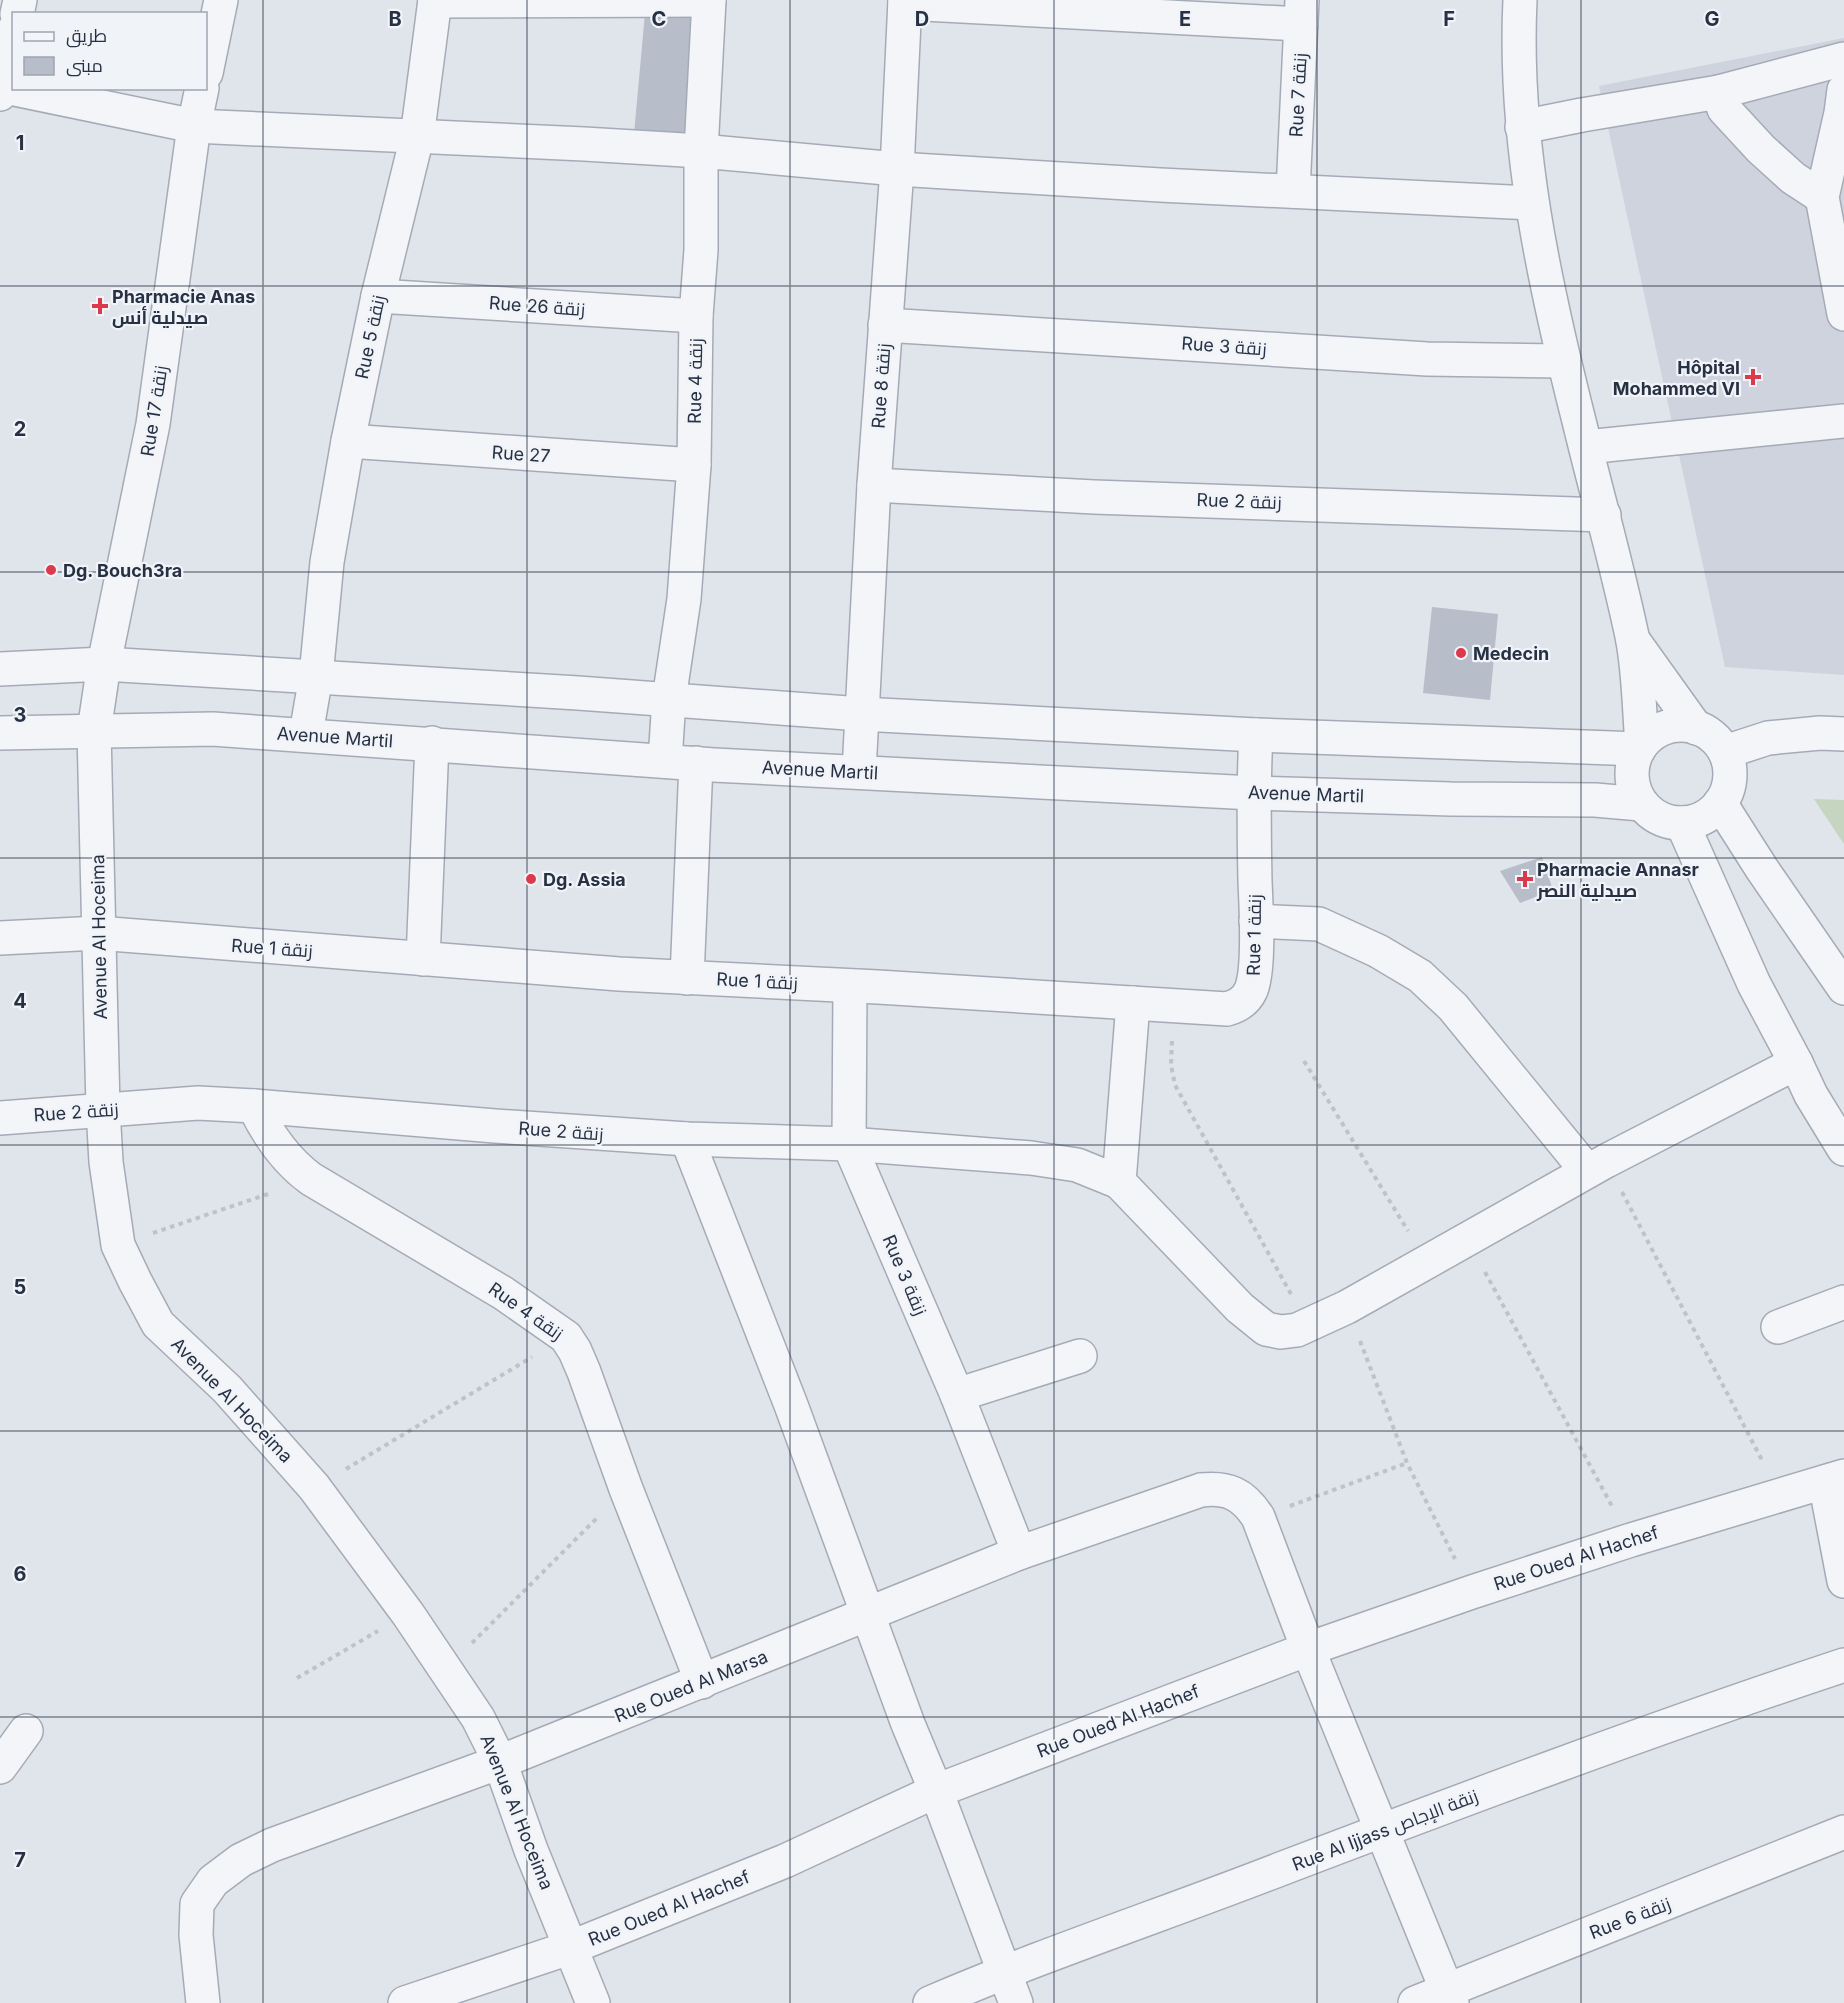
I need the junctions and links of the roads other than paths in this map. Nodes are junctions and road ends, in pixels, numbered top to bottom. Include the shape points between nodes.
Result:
1 (221, 0) edge
2 (435, 0) edge
3 (709, 0) edge
4 (1520, 0) edge
5 (905, 1) edge
6 (1301, 12) edge
7 (12, 38) edge
8 (1844, 59) edge
9 (207, 68) edge
10 (0, 89) edge
11 (202, 90) edge
12 (1844, 90) edge
13 (1719, 92) junction
14 (194, 126) junction
15 (1522, 127) junction
16 (417, 137) junction
17 (701, 150) junction
18 (897, 169) junction
19 (1293, 190) junction
20 (1822, 197) junction
21 (1532, 203) junction
22 (378, 296) junction
23 (1844, 314) edge
24 (696, 316) junction
25 (885, 325) junction
26 (1564, 361) junction
27 (1844, 421) edge
28 (348, 441) junction
29 (1586, 447) junction
30 (694, 465) junction
31 (874, 485) junction
32 (1604, 515) junction
33 (1632, 639) junction
34 (104, 664) junction
35 (0, 669) edge
36 (316, 676) junction
37 (669, 699) junction
38 (861, 714) junction
39 (1696, 728) junction
40 (94, 731) junction
41 (0, 733) edge
42 (306, 734) junction
43 (1844, 734) edge
44 (1256, 735) junction
45 (432, 743) junction
46 (1641, 747) junction
47 (1725, 752) junction
48 (680, 762) junction
49 (859, 772) junction
50 (1252, 793) junction
51 (1720, 803) junction
52 (1641, 804) junction
53 (1682, 823) junction
54 (1256, 921) junction
55 (98, 933) junction
56 (0, 938) edge
57 (423, 959) junction
58 (687, 978) junction
59 (850, 986) junction
60 (1844, 988) edge
61 (1133, 1003) junction
62 (1796, 1063) junction
63 (254, 1106) junction
64 (103, 1110) junction
65 (0, 1118) edge
66 (687, 1139) junction
67 (849, 1144) junction
68 (1844, 1149) edge
69 (1597, 1166) junction
70 (1119, 1182) junction
71 (1844, 1302) edge
72 (1778, 1328) dead end
73 (1080, 1356) dead end
74 (957, 1395) junction
75 (1835, 1479) edge
76 (1020, 1553) junction
77 (1844, 1581) edge
78 (868, 1615) junction
79 (1308, 1649) junction
80 (1844, 1665) edge
81 (702, 1682) junction
82 (26, 1731) dead end
83 (500, 1762) junction
84 (0, 1767) edge
85 (936, 1791) junction
86 (1382, 1829) junction
87 (1844, 1832) edge
88 (572, 1947) junction
89 (1005, 1971) junction
90 (1450, 1997) edge
91 (203, 2003) edge
92 (405, 2003) edge
93 (593, 2003) edge
94 (930, 2003) edge
95 (1016, 2003) edge
96 (1415, 2003) edge

1 - 9 street
2 - 3 street
2 - 16 street, Rue 5 زنقة
3 - 17 street, Rue 4 زنقة
4 - 15 street
5 - 6 street
5 - 18 street, Rue 8 زنقة
6 - 19 street, Rue 7 زنقة
7 - 10 street
8 - 13 street
10 - 14 street
11 - 14 street, Rue 17 زنقة
12 - 20 street
13 - 15 street
13 - 20 street via 1724,109 1761,149 1793,178
14 - 16 street
14 - 34 street, Rue 17 زنقة via 153,424
15 - 21 street
16 - 17 street
16 - 22 street, Rue 5 زنقة
17 - 18 street
17 - 24 street, Rue 4 زنقة via 701,250
18 - 19 street
18 - 25 street, Rue 8 زنقة
19 - 21 street
20 - 23 street
21 - 26 street
22 - 24 street, Rue 26 زنقة
22 - 28 street, Rue 5 زنقة
24 - 30 street, Rue 4 زنقة
25 - 26 street, Rue 3 زنقة via 1428,359
25 - 31 street, Rue 8 زنقة
26 - 29 street
27 - 29 street
28 - 30 street, Rue 27
28 - 36 street, Rue 5 زنقة via 327,561
29 - 32 street
30 - 37 street, Rue 4 زنقة via 684,599
31 - 32 street, Rue 2 زنقة
31 - 38 street, Rue 8 زنقة
32 - 33 street
33 - 39 street
33 - 46 street
34 - 35 street
34 - 36 street
34 - 40 street, Rue 17 زنقة
36 - 37 street
36 - 42 street, Rue 5 زنقة
37 - 38 street
37 - 48 street, Rue 4 زنقة
38 - 44 street
38 - 49 street, Rue 8 زنقة
39 - 46 street via 1684,725 1661,730
39 - 47 street via 1708,733
40 - 41 street, Avenue Martil
40 - 42 street, Avenue Martil via 213,729
40 - 55 street, Avenue Al Hoceima
42 - 45 street, Avenue Martil
43 - 47 street via 1768,738
44 - 46 street
44 - 50 street, Rue 1 زنقة
45 - 48 street, Avenue Martil
45 - 57 street
46 - 52 street via 1633,763 1632,777
47 - 51 street via 1730,778
48 - 49 street, Avenue Martil
48 - 58 street, Rue 4 زنقة
49 - 50 street, Avenue Martil
50 - 52 street, Avenue Martil
50 - 54 street, Rue 1 زنقة
51 - 53 street via 1704,818
51 - 60 street
52 - 53 street via 1659,819
53 - 62 street via 1754,984
54 - 61 street, Rue 1 زنقة via 1255,975 1250,992 1238,1005 1210,1010
54 - 69 street via 1319,924 1378,951 1420,976 1453,1007
55 - 56 street, Rue 1 زنقة
55 - 57 street, Rue 1 زنقة
55 - 64 street, Avenue Al Hoceima
57 - 58 street, Rue 1 زنقة
58 - 59 street, Rue 1 زنقة
59 - 61 street, Rue 1 زنقة
59 - 67 street, Rue 3 زنقة
61 - 70 street
62 - 68 street
62 - 69 street
63 - 64 street, Rue 2 زنقة via 198,1103
63 - 66 street, Rue 2 زنقة
63 - 81 street, Rue 4 زنقة via 264,1127 296,1168 503,1293 566,1337 584,1372
64 - 65 street, Rue 2 زنقة
64 - 83 street, Avenue Al Hoceima via 118,1245 158,1324 227,1389 314,1487 446,1669 478,1718
66 - 67 street, Rue 2 زنقة
66 - 78 street
67 - 70 street, Rue 2 زنقة via 1062,1161
67 - 74 street, Rue 3 زنقة
69 - 70 street via 1347,1307 1309,1326 1281,1332 1266,1329 1240,1308
71 - 72 street
73 - 74 street
74 - 76 street, Rue 3 زنقة
75 - 77 street
75 - 79 street, Rue Oued Al Hachef via 1631,1540
76 - 78 street, Rue Oued Al Marsa
76 - 79 street, Rue Oued Al Marsa via 1201,1490 1218,1488 1237,1495 1258,1517
78 - 81 street, Rue Oued Al Marsa
78 - 85 street
79 - 85 street, Rue Oued Al Hachef
79 - 86 street
80 - 86 street, Rue Al Ijjass زنقة الإجاص
81 - 83 street, Rue Oued Al Marsa
82 - 84 street
83 - 88 street, Avenue Al Hoceima via 531,1850
83 - 91 street, Rue Oued Al Marsa via 272,1845 241,1860 213,1881 197,1904
85 - 88 street, Rue Oued Al Hachef via 785,1861
85 - 89 street
86 - 89 street, Rue Al Ijjass زنقة الإجاص
86 - 90 street
87 - 90 street, Rue 6 زنقة
88 - 92 street, Rue Oued Al Hachef
88 - 93 street, Avenue Al Hoceima
89 - 94 street, Rue Al Ijjass زنقة الإجاص
89 - 95 street
90 - 96 street, Rue 6 زنقة

